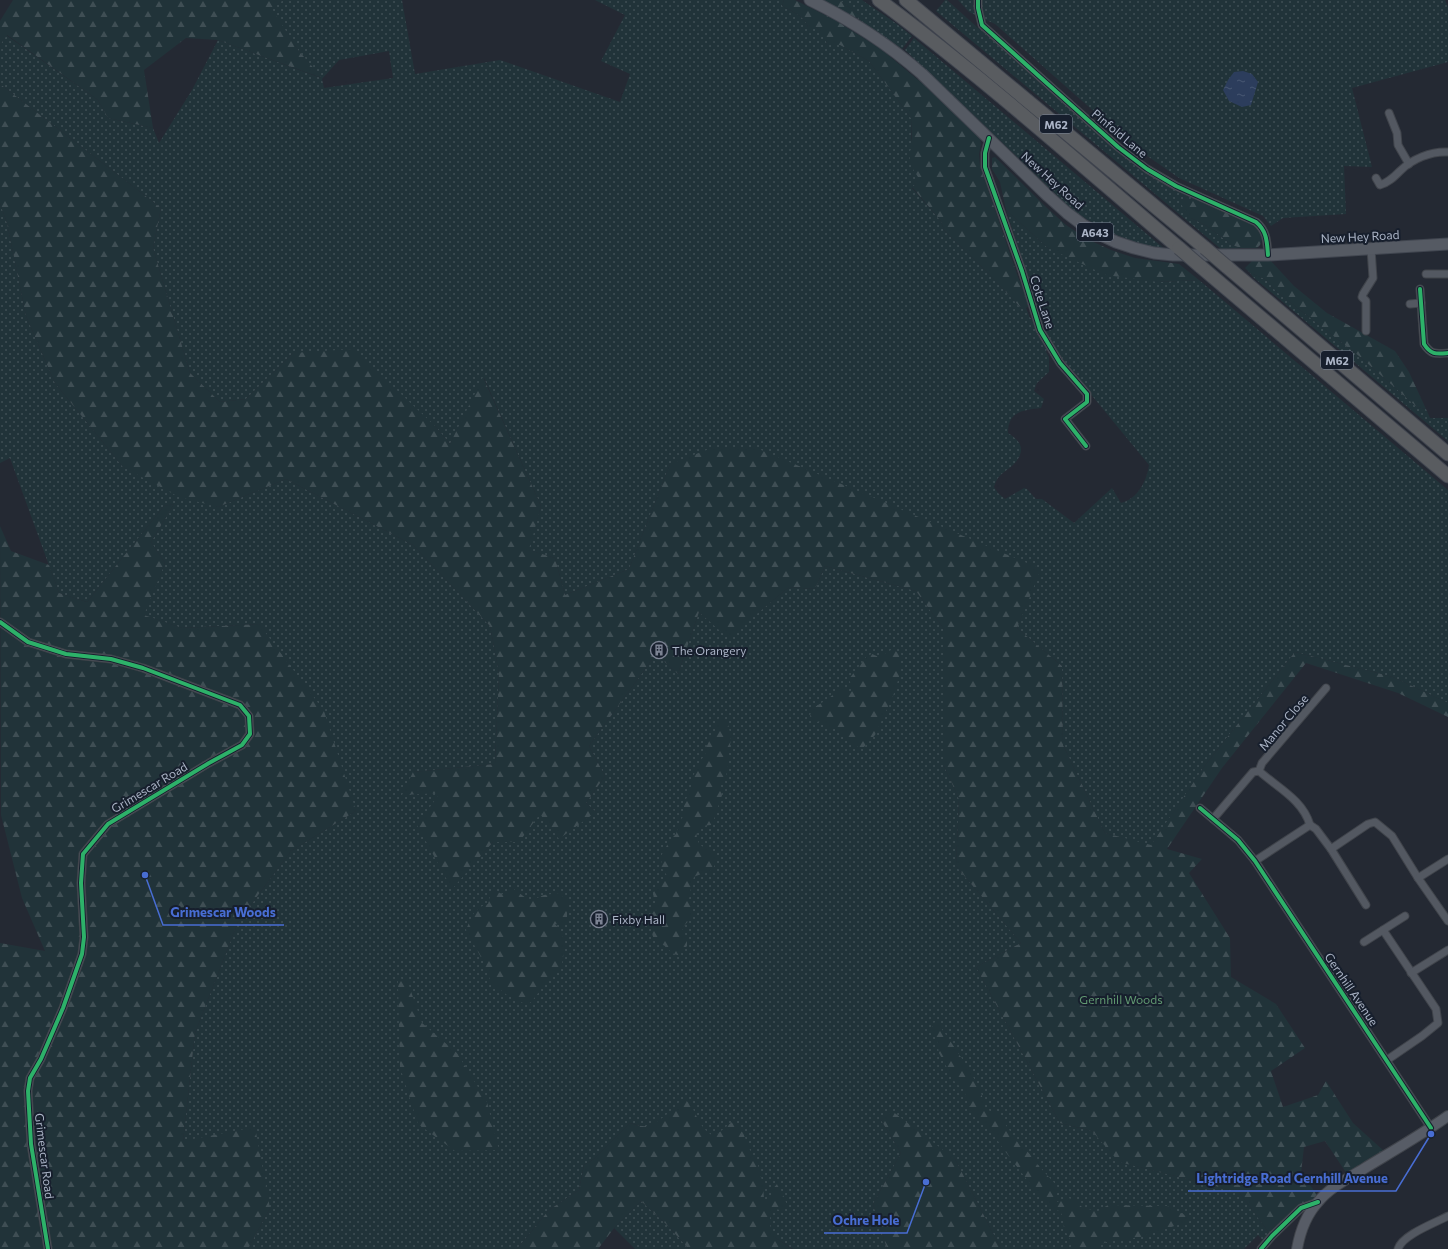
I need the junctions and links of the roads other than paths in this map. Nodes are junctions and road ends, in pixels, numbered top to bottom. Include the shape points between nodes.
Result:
1 (810, 0) edge
2 (879, 0) edge
3 (906, 0) edge
4 (978, 0) edge
5 (1389, 113) dead end
6 (989, 138) junction
7 (1448, 152) edge
8 (1409, 164) junction
9 (1376, 178) dead end
10 (1448, 244) edge
11 (1371, 248) junction
12 (1268, 255) junction
13 (1426, 274) dead end
14 (1448, 274) edge
15 (1420, 289) dead end
16 (1421, 303) junction
17 (1410, 304) dead end
18 (1366, 331) dead end
19 (1448, 353) edge
20 (1086, 446) dead end
21 (1448, 454) edge
22 (1448, 476) edge
23 (0, 622) edge
24 (1326, 688) dead end
25 (1259, 771) junction
26 (1200, 808) dead end
27 (1214, 819) junction
28 (1310, 825) junction
29 (1331, 849) junction
30 (1448, 859) edge
31 (1255, 861) junction
32 (1418, 878) junction
33 (1366, 905) dead end
34 (1405, 916) dead end
35 (1448, 921) edge
36 (1383, 930) junction
37 (1364, 942) dead end
38 (1448, 950) edge
39 (1411, 973) junction
40 (1387, 1060) junction
41 (1448, 1116) edge
42 (1431, 1128) junction
43 (1318, 1202) junction
44 (1448, 1216) edge
45 (48, 1249) edge
46 (1261, 1249) edge
47 (1297, 1249) edge
48 (1398, 1249) edge

1 - 6 main road, New Hey Road / A643 via 856,24 900,55
2 - 22 highway, M62, bridge via 925,34
3 - 21 highway, M62, bridge
4 - 12 street, Pinfold Lane via 982,26 1118,147 1176,186 1256,222 1264,231
5 - 8 street via 1397,133 1398,145
6 - 12 main road, New Hey Road / A643 via 1067,212 1116,242 1173,256
6 - 20 street, Cote Lane via 985,167 1036,319 1046,342 1060,363 1087,394 1086,402 1065,419
7 - 8 street via 1421,157
8 - 9 street via 1385,184 1380,185
10 - 11 main road, New Hey Road / A643
11 - 12 main road, New Hey Road / A643
11 - 18 street via 1373,278 1362,294 1366,301
13 - 14 street
15 - 16 street
16 - 17 street
16 - 19 street via 1424,344 1428,350 1436,354
23 - 45 street, Grimescar Road via 28,642 66,654 111,659 143,668 240,705 249,716 250,734 242,745 108,824 83,854 82,954 64,1008 30,1078 28,1091 31,1144
24 - 25 street, Manor Close via 1262,763
25 - 27 street, Manor Close via 1253,772
25 - 28 street via 1297,802 1307,815
26 - 27 street, Gernhill Avenue
27 - 31 street, Gernhill Avenue via 1238,840
28 - 29 street
28 - 31 street
29 - 32 street via 1375,822 1392,836
29 - 33 street
30 - 32 street
31 - 40 street, Gernhill Avenue
32 - 35 street
34 - 36 street
36 - 37 street
36 - 39 street
38 - 39 street
39 - 40 street via 1436,1009 1438,1023
40 - 42 street, Gernhill Avenue
41 - 42 street
42 - 43 street via 1335,1187
43 - 46 street via 1301,1208
43 - 47 street via 1302,1229
44 - 48 street via 1407,1237

